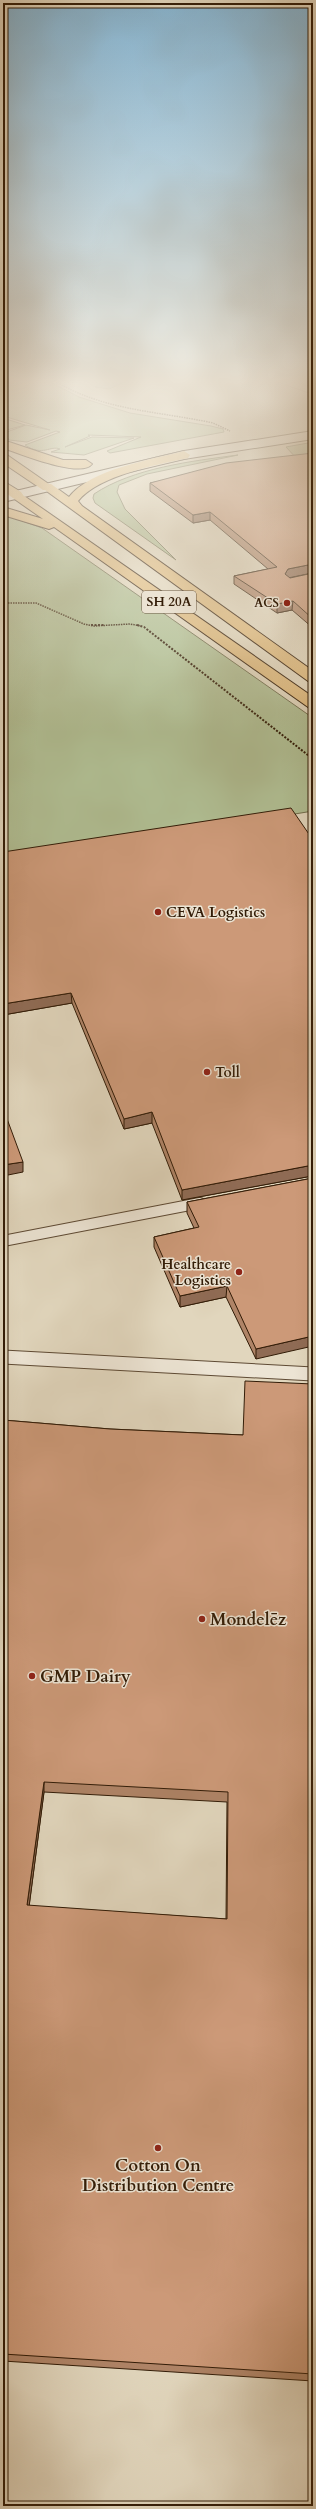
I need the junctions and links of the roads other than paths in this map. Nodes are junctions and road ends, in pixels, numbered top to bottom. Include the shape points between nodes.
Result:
1 (21, 498) edge
2 (63, 498) edge
3 (73, 498) edge
4 (77, 508) junction
5 (3, 511) edge
6 (70, 532) junction
7 (313, 678) edge
8 (313, 704) edge
9 (212, 1201) edge
10 (3, 1241) edge
11 (3, 1357) edge
12 (313, 1374) edge

1 - 6 main road, SH 20A
2 - 4 main road, SH 20A
3 - 4 main road via 72,501
4 - 7 main road, SH 20A
5 - 6 main road
6 - 8 main road, SH 20A
9 - 10 lane
11 - 12 lane

